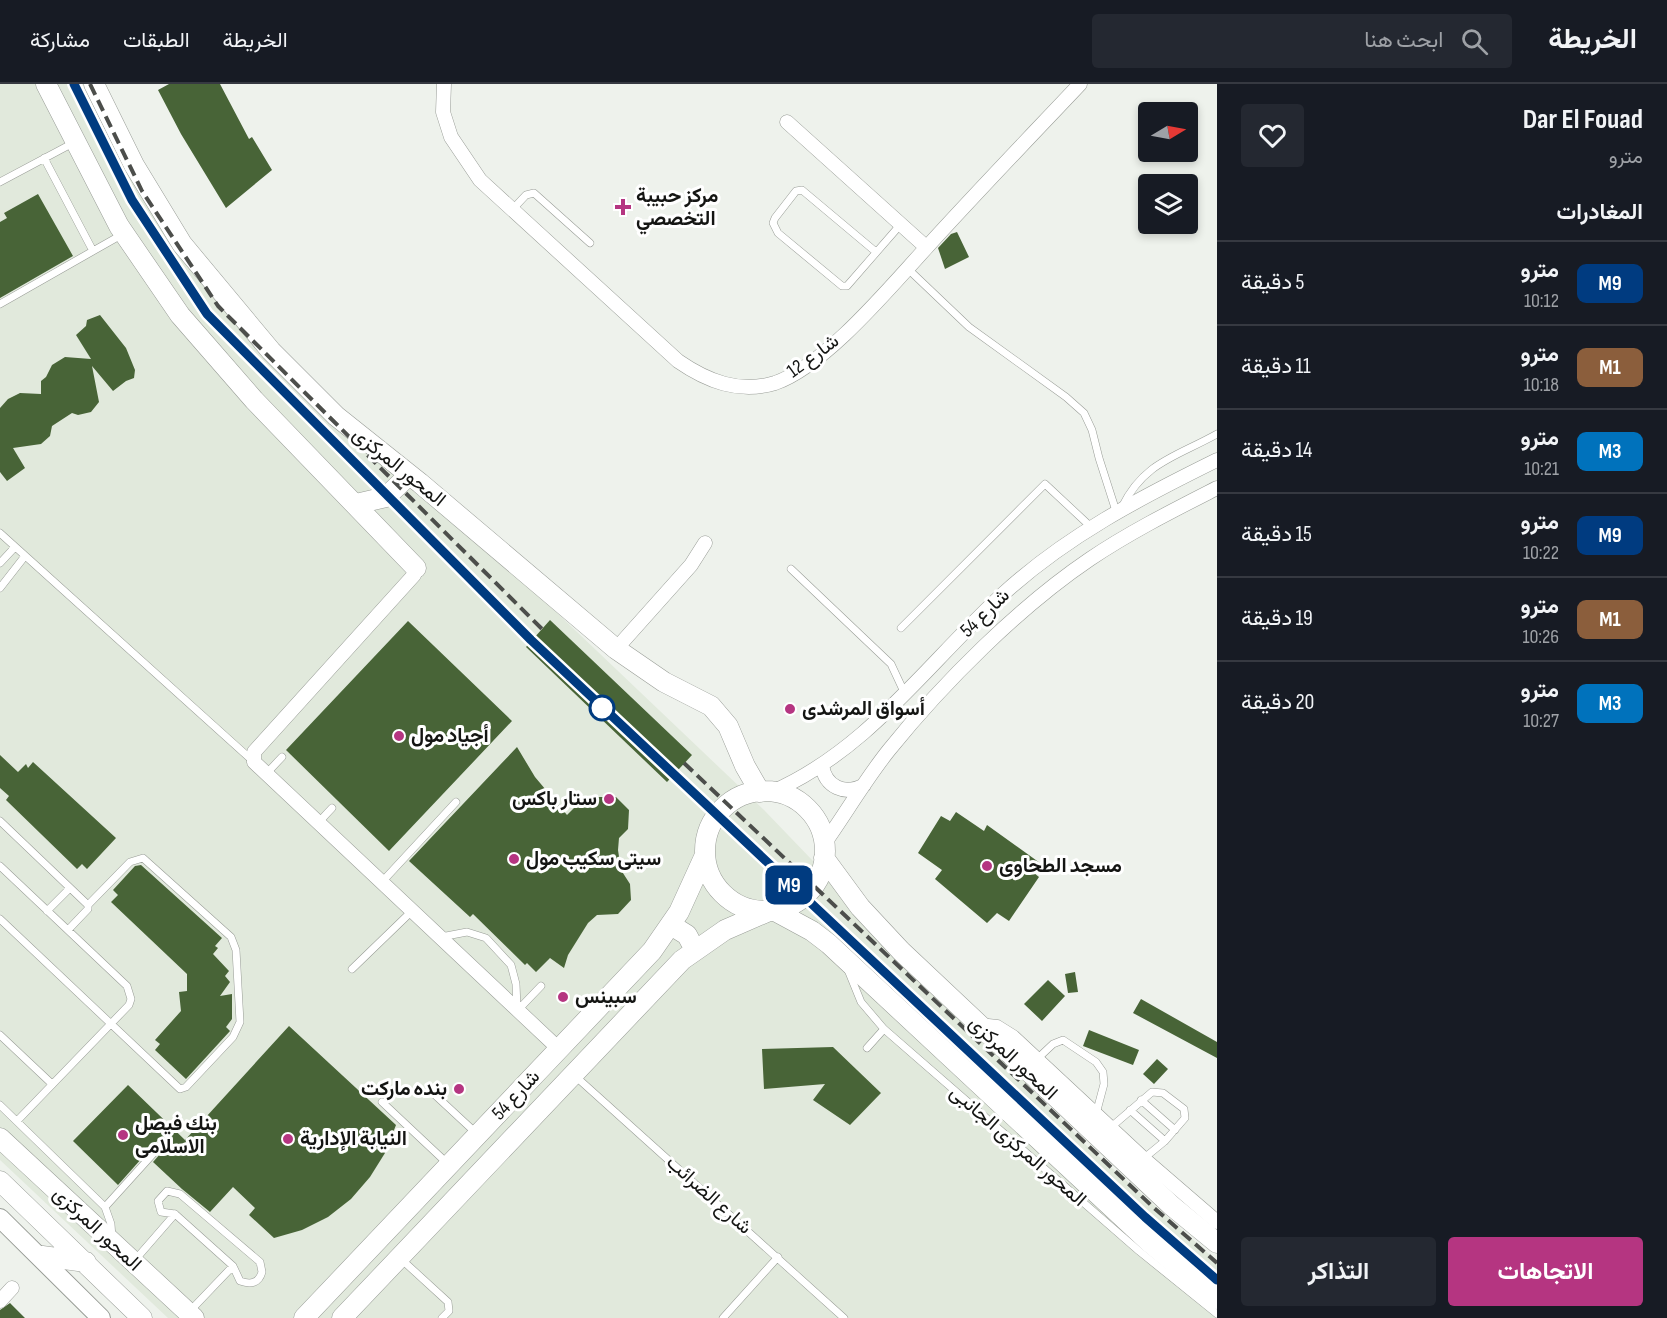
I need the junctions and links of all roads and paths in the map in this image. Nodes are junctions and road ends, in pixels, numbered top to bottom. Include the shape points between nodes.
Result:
1 (46, 84) edge
2 (94, 84) edge
3 (105, 84) edge
4 (444, 84) edge
5 (1080, 84) edge
6 (787, 122) dead end
7 (113, 124) junction
8 (75, 142) junction
9 (44, 158) junction
10 (0, 182) edge
11 (511, 211) junction
12 (901, 224) junction
13 (124, 233) junction
14 (590, 243) dead end
15 (926, 247) junction
16 (93, 250) junction
17 (876, 252) junction
18 (908, 268) junction
19 (0, 304) edge
20 (1217, 434) edge
21 (1217, 459) edge
22 (409, 475) junction
23 (1217, 488) edge
24 (356, 504) junction
25 (1119, 509) junction
26 (1090, 526) junction
27 (0, 533) edge
28 (705, 543) dead end
29 (15, 547) junction
30 (25, 555) junction
31 (0, 563) edge
32 (416, 568) joint
33 (791, 569) dead end
34 (0, 588) edge
35 (901, 627) dead end
36 (616, 650) junction
37 (905, 694) junction
38 (282, 757) dead end
39 (254, 762) junction
40 (822, 765) junction
41 (266, 774) junction
42 (864, 785) junction
43 (766, 792) junction
44 (456, 802) dead end
45 (332, 808) dead end
46 (0, 821) edge
47 (318, 823) junction
48 (824, 851) junction
49 (705, 855) junction
50 (0, 866) edge
51 (381, 883) junction
52 (70, 888) junction
53 (88, 905) junction
54 (47, 911) junction
55 (412, 911) junction
56 (772, 911) junction
57 (0, 920) edge
58 (671, 925) junction
59 (68, 930) junction
60 (440, 938) junction
61 (695, 950) junction
62 (844, 959) junction
63 (352, 969) dead end
64 (541, 986) dead end
65 (518, 1011) junction
66 (111, 1024) junction
67 (884, 1029) junction
68 (0, 1035) edge
69 (867, 1048) dead end
70 (559, 1049) junction
71 (1032, 1065) junction
72 (573, 1074) junction
73 (52, 1084) junction
74 (435, 1095) dead end
75 (1141, 1100) junction
76 (382, 1102) dead end
77 (0, 1105) edge
78 (1130, 1110) junction
79 (17, 1121) junction
80 (1100, 1128) junction
81 (1174, 1130) junction
82 (478, 1135) junction
83 (0, 1138) edge
84 (1165, 1141) junction
85 (162, 1144) dead end
86 (1138, 1163) junction
87 (449, 1165) junction
88 (0, 1181) edge
89 (105, 1207) junction
90 (175, 1214) junction
91 (0, 1218) edge
92 (1217, 1222) edge
93 (112, 1243) junction
94 (1217, 1243) edge
95 (42, 1256) junction
96 (399, 1257) junction
97 (778, 1257) junction
98 (86, 1262) junction
99 (133, 1262) junction
100 (233, 1266) junction
101 (12, 1288) dead end
102 (1217, 1299) edge
103 (0, 1301) edge
104 (1217, 1314) edge
105 (191, 1316) edge
106 (101, 1318) edge
107 (142, 1318) edge
108 (304, 1318) edge
109 (342, 1318) edge
110 (442, 1318) edge
111 (723, 1318) edge
112 (844, 1318) edge

1 - 8 main road
2 - 7 main road, المحور المركزى
3 - 7 street
4 - 11 street, شارع 12 via 443,112 451,137 480,180
5 - 15 street, شارع 12
6 - 12 street
7 - 22 main road, المحور المركزى via 169,225 233,308 336,416
8 - 9 lane
8 - 13 main road
9 - 10 lane
9 - 16 lane
11 - 14 lane via 526,195 534,193
11 - 18 street, شارع 12 via 678,361 699,376 723,385 775,383 798,372 849,329
12 - 15 street
12 - 17 lane
13 - 16 lane
13 - 24 main road via 215,358
15 - 18 street, شارع 12
16 - 19 lane
17 - 17 lane via 850,284 842,286 778,233 774,218 795,191 802,190
18 - 25 lane via 969,327 1084,413
20 - 25 lane via 1146,472
21 - 25 street, شارع 54
22 - 24 main road via 386,497
22 - 36 main road, المحور المركزى
23 - 42 street, شارع 54 via 1091,558 1042,595 911,724
24 - 32 main road
25 - 26 street, شارع 54
26 - 35 lane via 1045,484
26 - 37 street, شارع 54 via 1004,594
27 - 29 lane
28 - 36 street via 691,565
29 - 30 lane
29 - 31 lane
30 - 34 lane
30 - 39 lane
32 - 39 street via 414,575 254,752
33 - 37 lane via 891,664
36 - 43 main road, المحور المركزى via 721,715
37 - 40 street, شارع 54 via 867,733
38 - 41 lane
39 - 41 street
40 - 42 street via 826,778 837,788 851,790
40 - 43 street, شارع 54
41 - 47 street
42 - 48 street, شارع 54
43 - 48 main road via 796,800 807,809 821,831
43 - 49 main road via 739,797 717,815 706,841
44 - 51 lane
45 - 47 lane
46 - 52 lane
47 - 51 street
48 - 56 main road via 819,876 808,892 799,901
48 - 71 main road, المحور المركزى via 880,930 978,1025
49 - 56 main road via 713,881 723,894 743,907
49 - 58 main road, شارع 54 via 690,893
50 - 54 lane
51 - 55 street
52 - 53 lane
52 - 54 lane
53 - 59 lane
53 - 66 lane via 130,862 143,858 231,938 236,950 240,1022 233,1037 186,1087 180,1089
54 - 59 lane
55 - 60 street
55 - 63 lane
56 - 61 main road, شارع 54 via 725,930
56 - 62 main road via 813,931
57 - 66 lane
58 - 61 main road via 687,935
58 - 70 main road, شارع 54 via 652,951
59 - 66 lane via 130,992 129,1005
60 - 65 street
60 - 65 lane via 467,932 486,938 511,965
61 - 72 main road, شارع 54
62 - 67 lane, المحور المركزى الجانبى via 857,993
62 - 102 main road via 1148,1241
64 - 65 lane
65 - 70 street
66 - 73 lane
67 - 69 lane
67 - 104 lane, المحور المركزى الجانبى
68 - 73 lane
70 - 82 main road, شارع 54
71 - 80 main road, المحور المركزى
71 - 80 lane via 1053,1044 1063,1040 1096,1062 1104,1078
72 - 96 main road, شارع 54
72 - 97 lane, شارع الضرائب
73 - 79 lane
74 - 82 lane
75 - 78 lane
75 - 81 lane
75 - 81 lane via 1149,1093 1159,1092 1184,1109 1185,1118
76 - 87 lane
77 - 79 lane
78 - 80 lane
78 - 84 lane
79 - 89 lane
80 - 86 main road, المحور المركزى
81 - 84 lane
82 - 87 main road, شارع 54
83 - 93 main road, المحور المركزى
84 - 86 lane
85 - 89 lane
86 - 92 street
86 - 94 main road, المحور المركزى via 1172,1206
87 - 108 main road, شارع 54
88 - 98 main road, المحور المركزى
89 - 93 lane
90 - 99 lane
90 - 100 lane
90 - 100 lane via 160,1210 158,1201 167,1191 180,1194 260,1262 262,1272 257,1281 247,1283 239,1280
91 - 95 street
93 - 99 main road, المحور المركزى
95 - 98 main road
95 - 106 street
96 - 109 main road, شارع 54
96 - 110 lane via 448,1302 449,1311
97 - 111 lane
97 - 112 lane, شارع الضرائب
98 - 107 main road, المحور المركزى
99 - 105 main road, المحور المركزى
100 - 105 lane
101 - 103 street

